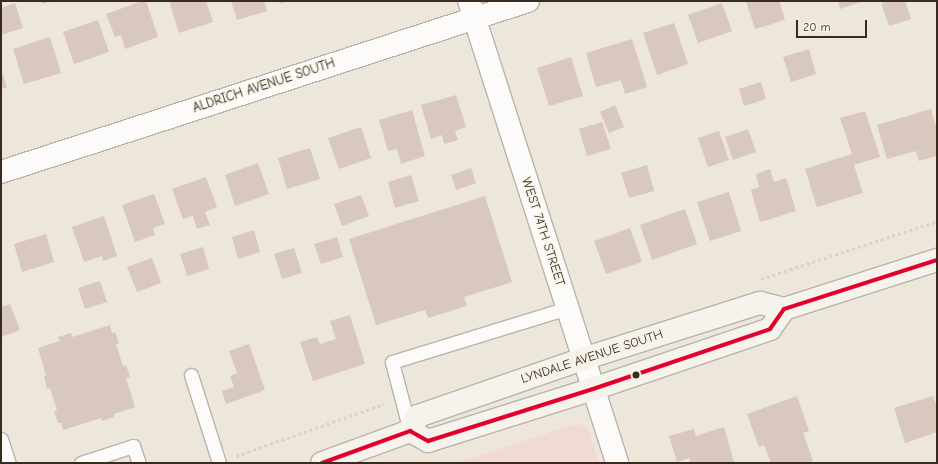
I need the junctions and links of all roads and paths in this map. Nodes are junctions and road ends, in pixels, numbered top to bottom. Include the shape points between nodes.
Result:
1 (528, 1) edge
2 (471, 10) edge
3 (1, 172) edge
4 (937, 221) edge
5 (937, 260) edge
6 (759, 279) dead end
7 (567, 308) junction
8 (784, 309) junction
9 (583, 359) junction
10 (191, 375) dead end
11 (593, 389) junction
12 (410, 431) junction
13 (1, 439) edge
14 (9, 463) edge
15 (81, 463) edge
16 (139, 463) edge
17 (219, 463) edge
18 (322, 463) edge
19 (617, 463) edge

1 - 2 street, ALDRICH AVENUE SOUTH
2 - 3 street, ALDRICH AVENUE SOUTH
2 - 7 street, WEST 74TH STREET
4 - 6 path
5 - 8 main road
7 - 9 street, WEST 74TH STREET
7 - 12 lane via 392,362
8 - 9 main road, LYNDALE AVENUE SOUTH via 760,303
8 - 11 main road via 770,328
9 - 11 street, WEST 74TH STREET
9 - 12 main road, LYNDALE AVENUE SOUTH via 418,416
10 - 17 lane
11 - 12 main road via 428,441
11 - 19 street, WEST 74TH STREET
12 - 18 main road
13 - 14 lane
15 - 16 lane via 133,446

